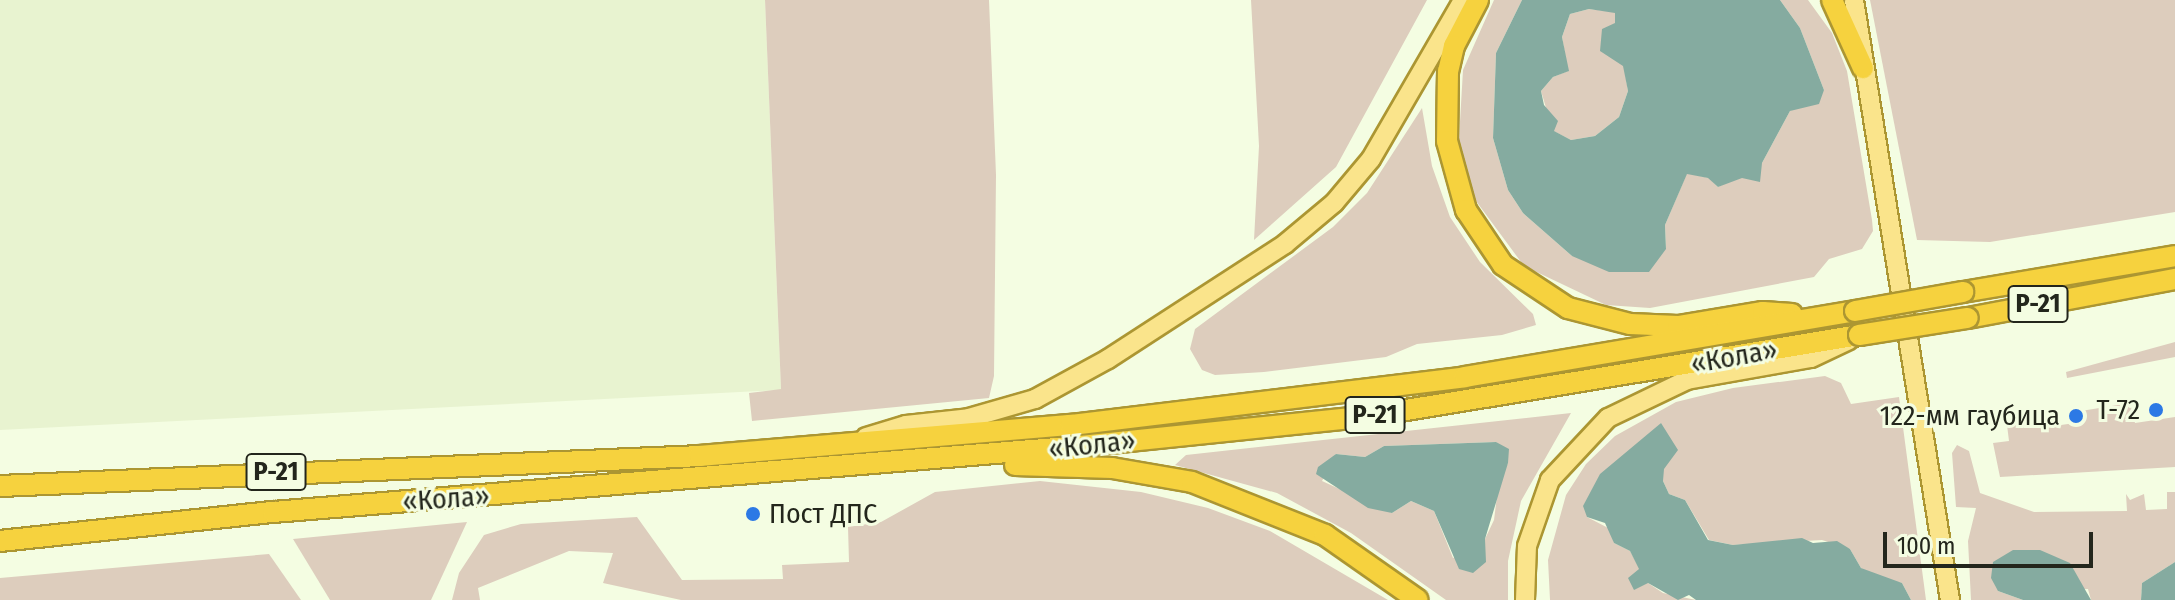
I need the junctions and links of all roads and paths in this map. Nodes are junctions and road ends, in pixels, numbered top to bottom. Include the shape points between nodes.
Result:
1 (1463, 0) edge
2 (1478, 0) edge
3 (1832, 0) edge
4 (1854, 0) edge
5 (1863, 68) junction
6 (2175, 256) edge
7 (2175, 279) edge
8 (1826, 317) junction
9 (1859, 335) junction
10 (830, 447) junction
11 (887, 464) junction
12 (0, 486) edge
13 (1938, 498) junction
14 (0, 541) edge
15 (1418, 600) edge
16 (1525, 600) edge
17 (1950, 600) edge
18 (1957, 600) edge

1 - 10 main road via 1371,159 1334,203 1285,244 1108,359 1035,399 969,418 906,425
2 - 8 highway via 1454,46 1448,71 1447,141 1466,210 1503,265 1568,308 1630,324 1688,325 1763,312
3 - 5 highway
4 - 5 main road
5 - 13 main road
6 - 8 highway, «Кола» / Р-21, bridge
7 - 9 highway, «Кола» / Р-21, bridge
8 - 10 highway, «Кола» / Р-21 via 1354,393
9 - 11 highway, «Кола» / Р-21 via 1370,416
9 - 16 main road via 1811,358 1687,380 1608,418 1550,480 1527,546
10 - 12 highway, «Кола» / Р-21
11 - 14 highway, «Кола» / Р-21 via 287,510
11 - 15 highway via 1070,464 1192,482 1325,535
13 - 17 main road
13 - 18 main road

